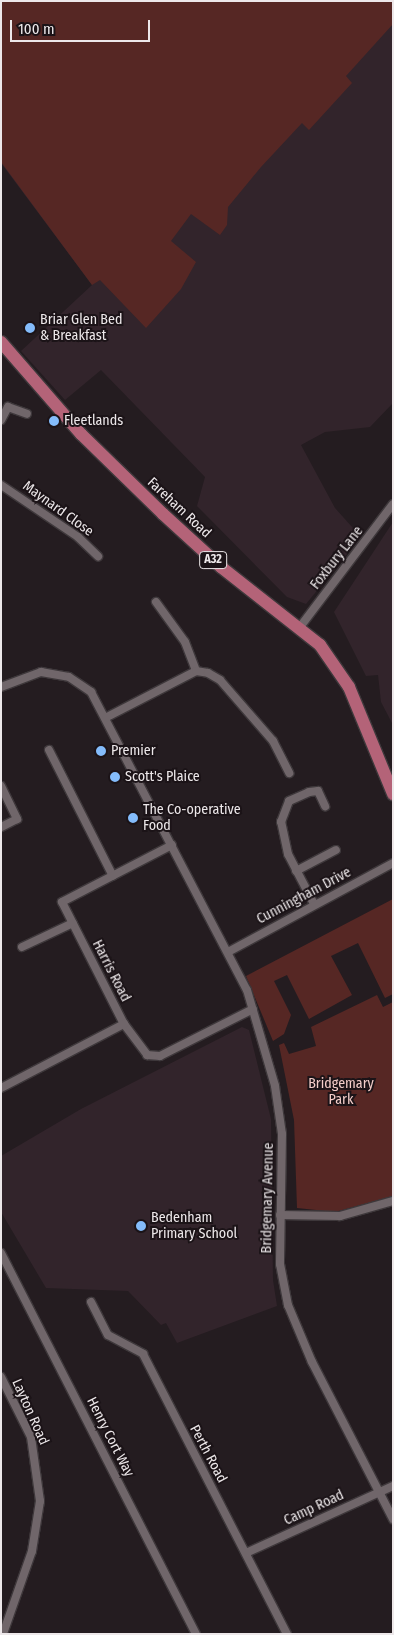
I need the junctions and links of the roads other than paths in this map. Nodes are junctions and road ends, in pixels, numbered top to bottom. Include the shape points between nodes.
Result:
1 (1, 342) edge
2 (27, 414) dead end
3 (1, 420) edge
4 (1, 485) edge
5 (393, 504) edge
6 (98, 556) dead end
7 (156, 602) dead end
8 (300, 627) junction
9 (196, 670) junction
10 (1, 687) edge
11 (107, 717) junction
12 (49, 750) dead end
13 (289, 773) dead end
14 (1, 786) edge
15 (393, 794) edge
16 (325, 806) dead end
17 (1, 827) edge
18 (172, 845) junction
19 (336, 850) dead end
20 (393, 863) edge
21 (296, 871) junction
22 (113, 876) junction
23 (314, 904) junction
24 (73, 923) junction
25 (22, 947) dead end
26 (228, 952) junction
27 (253, 1010) junction
28 (124, 1024) junction
29 (1, 1088) edge
30 (393, 1201) edge
31 (280, 1214) junction
32 (1, 1253) edge
33 (91, 1302) dead end
34 (1, 1377) edge
35 (393, 1486) edge
36 (379, 1492) junction
37 (393, 1520) edge
38 (246, 1553) junction
39 (2, 1630) edge
40 (13, 1634) edge
41 (196, 1634) edge
42 (287, 1634) edge

1 - 8 main road, Fareham Road / A32 via 81,434 162,514 221,567
2 - 3 street via 8,407
4 - 6 street, Maynard Close via 78,537
5 - 8 street, Foxbury Lane
7 - 9 street via 185,642
8 - 15 main road, Fareham Road / A32 via 320,645 349,687
9 - 11 street
9 - 13 street via 220,680 273,741
10 - 11 street, Bridgemary Avenue via 25,675 58,673 91,692
11 - 18 street, Bridgemary Avenue
12 - 22 street
14 - 17 street via 17,819
16 - 21 street via 318,791 295,797 284,806 283,836
18 - 22 street, Harris Road
18 - 26 street, Bridgemary Avenue
19 - 21 street
20 - 23 street, Cunningham Drive
21 - 23 street
22 - 24 street, Harris Road via 62,902
23 - 26 street, Cunningham Drive
24 - 25 street
24 - 28 street, Harris Road
26 - 27 street, Bridgemary Avenue
27 - 28 street, Harris Road via 160,1056 138,1048
27 - 31 street, Bridgemary Avenue via 275,1086 282,1134
28 - 29 street
30 - 31 street via 340,1216
31 - 36 street, Bridgemary Avenue via 282,1280 294,1324
32 - 41 street, Henry Cort Way
33 - 38 street, Perth Road via 108,1335 143,1354
34 - 39 street, Layton Road via 31,1437 40,1501 32,1551
35 - 36 street, Camp Road
36 - 37 street, Bridgemary Avenue
36 - 38 street, Camp Road
38 - 42 street, Perth Road
39 - 40 street

